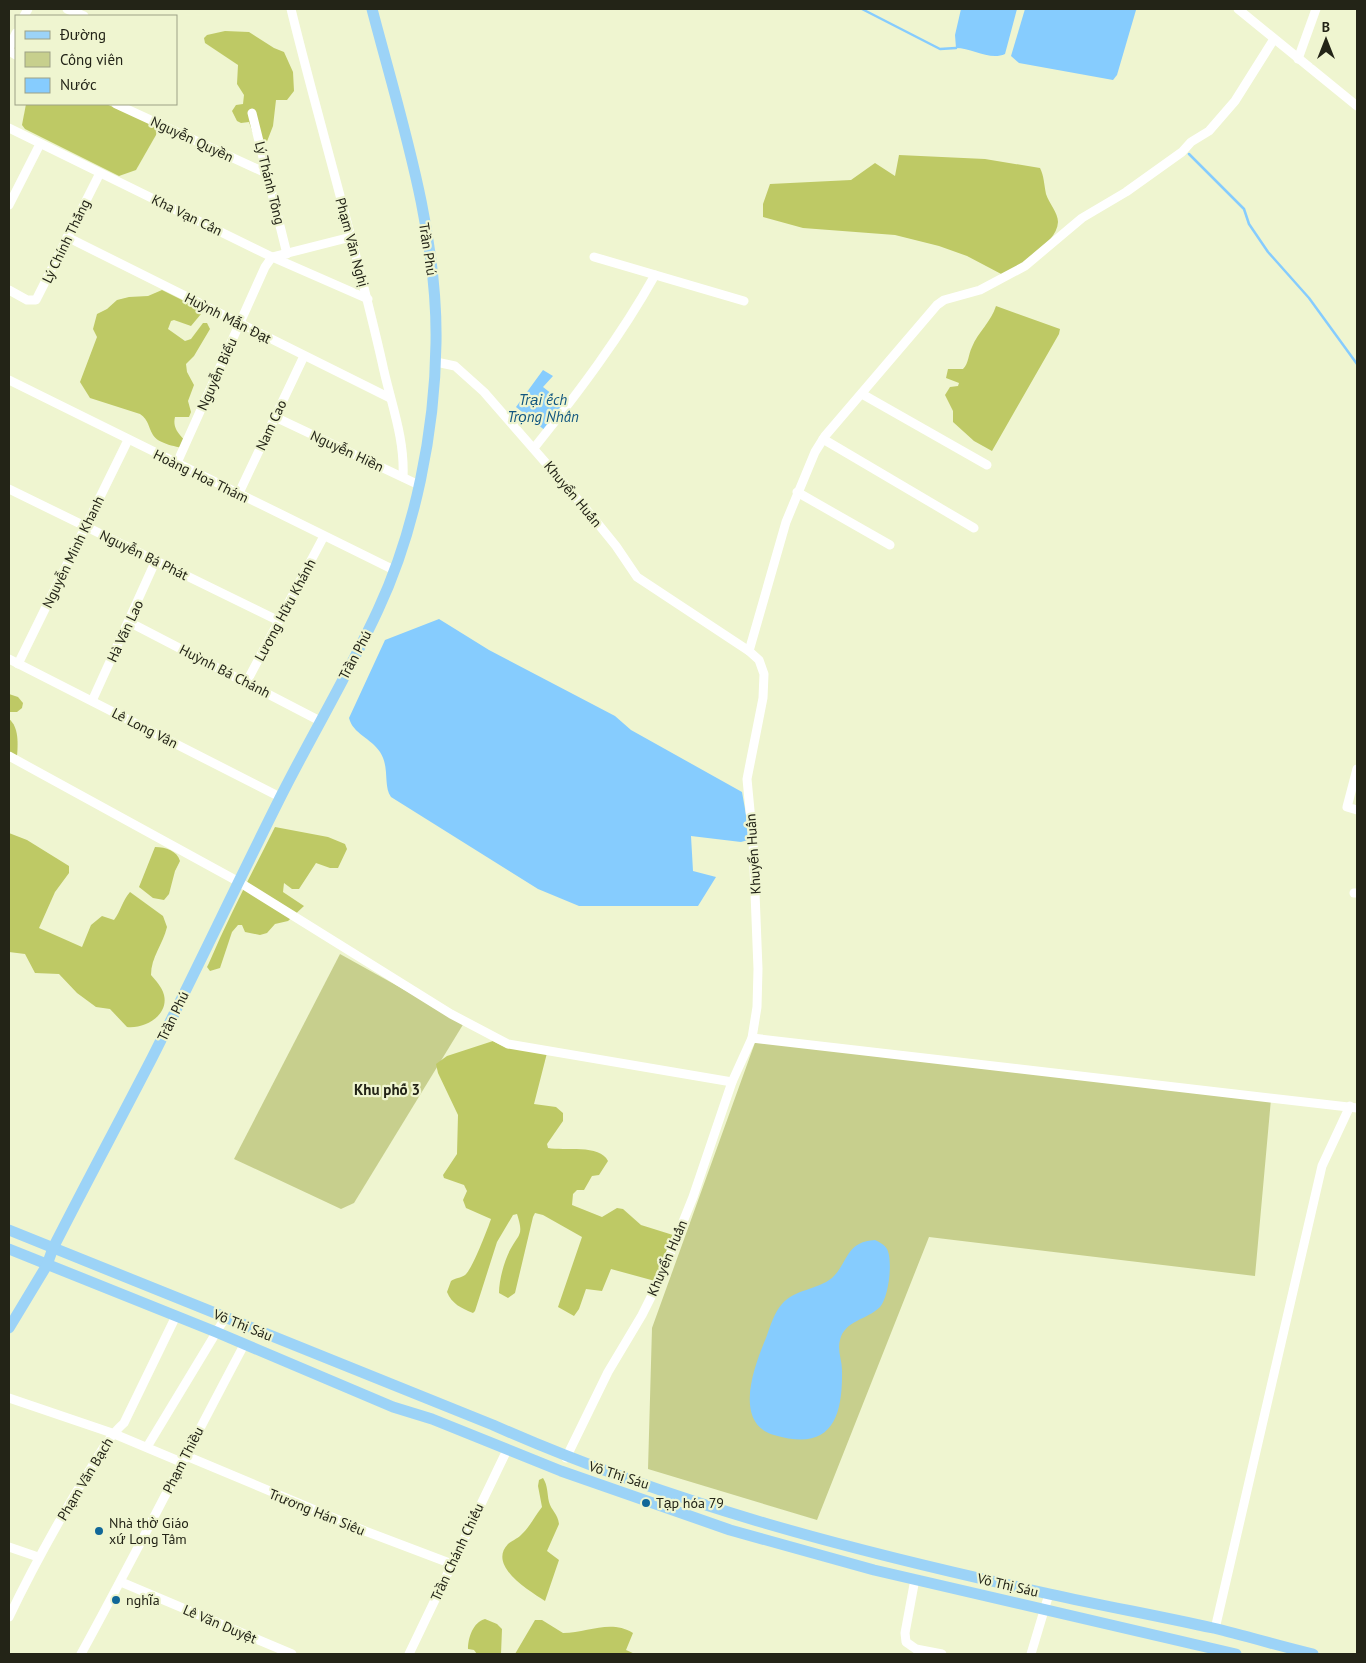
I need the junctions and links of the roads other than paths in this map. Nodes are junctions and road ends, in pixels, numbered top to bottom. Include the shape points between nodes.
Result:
1 (67, 9) edge
2 (291, 9) edge
3 (372, 9) edge
4 (1238, 9) edge
5 (1316, 9) edge
6 (82, 15) edge
7 (15, 35) edge
8 (1274, 39) junction
9 (9, 50) edge
10 (1298, 59) junction
11 (1357, 106) edge
12 (131, 107) edge
13 (252, 113) dead end
14 (9, 128) edge
15 (40, 144) junction
16 (100, 173) junction
17 (268, 174) junction
18 (9, 205) edge
19 (68, 237) junction
20 (351, 237) junction
21 (287, 254) junction
22 (272, 257) junction
23 (594, 257) dead end
24 (656, 275) junction
25 (9, 290) edge
26 (368, 299) junction
27 (744, 301) dead end
28 (240, 323) junction
29 (304, 356) junction
30 (436, 362) junction
31 (9, 380) edge
32 (862, 394) junction
33 (390, 398) junction
34 (274, 417) junction
35 (823, 439) junction
36 (128, 440) junction
37 (534, 448) junction
38 (176, 464) junction
39 (987, 465) dead end
40 (403, 477) junction
41 (419, 485) junction
42 (9, 490) edge
43 (797, 492) junction
44 (238, 495) junction
45 (85, 526) junction
46 (974, 528) dead end
47 (324, 536) junction
48 (890, 545) dead end
49 (156, 560) junction
50 (394, 570) junction
51 (279, 621) junction
52 (129, 622) junction
53 (749, 651) junction
54 (9, 659) edge
55 (18, 664) junction
56 (246, 683) junction
57 (92, 701) junction
58 (320, 721) junction
59 (9, 756) edge
60 (1357, 769) edge
61 (280, 797) junction
62 (1357, 810) edge
63 (239, 882) junction
64 (752, 1038) junction
65 (732, 1082) junction
66 (1354, 1107) edge
67 (9, 1230) edge
68 (53, 1248) junction
69 (9, 1249) edge
70 (47, 1265) junction
71 (176, 1316) junction
72 (225, 1318) junction
73 (9, 1328) edge
74 (216, 1332) junction
75 (244, 1345) junction
76 (9, 1398) edge
77 (112, 1433) junction
78 (147, 1447) junction
79 (507, 1450) junction
80 (566, 1458) junction
81 (183, 1459) junction
82 (561, 1471) junction
83 (9, 1547) edge
84 (38, 1557) junction
85 (452, 1564) junction
86 (915, 1579) junction
87 (121, 1582) junction
88 (1048, 1594) junction
89 (1045, 1610) junction
90 (9, 1617) edge
91 (1215, 1629) junction
92 (80, 1654) edge
93 (292, 1654) edge
94 (408, 1654) edge
95 (942, 1654) edge
96 (1031, 1654) edge
97 (1236, 1654) edge
98 (1313, 1654) edge

1 - 6 street
2 - 20 street, Phạm Văn Nghị
3 - 30 main road, Trần Phú via 432,261
4 - 8 street
5 - 10 street
7 - 9 street
8 - 10 street
8 - 32 street via 1238,96 1209,131 1126,192 1082,218 1025,266 980,290 937,305
10 - 11 street
12 - 17 street, Nguyễn Quyền
13 - 17 street, Lý Thánh Tông
14 - 15 street, Kha Vạn Cân
15 - 16 street, Kha Vạn Cân
15 - 18 street
16 - 19 street, Lý Chính Thắng
16 - 22 street, Kha Vạn Cân
17 - 21 street, Lý Thánh Tông
19 - 25 street, Lý Chính Thắng via 36,300 27,300
19 - 28 street, Huỳnh Mẫn Đạt
20 - 21 street
20 - 26 street, Phạm Văn Nghị
21 - 22 street
22 - 26 street, Kha Vạn Cân
22 - 28 street, Nguyễn Biểu
23 - 24 street
24 - 27 street
24 - 37 street via 634,313
26 - 33 street, Phạm Văn Nghị
28 - 29 street, Huỳnh Mẫn Đạt
28 - 38 street, Nguyễn Biểu
29 - 33 street, Huỳnh Mẫn Đạt
29 - 34 street, Nam Cao
30 - 37 street, Khuyển Huấn via 459,368
30 - 41 main road, Trần Phú
31 - 36 street, Hoàng Hoa Thám
32 - 35 street
32 - 39 street
33 - 40 street, Phạm Văn Nghị via 402,440
34 - 40 street, Nguyễn Hiền
34 - 44 street, Nam Cao
35 - 43 street
35 - 46 street
36 - 38 street, Hoàng Hoa Thám
36 - 45 street, Nguyễn Minh Khanh
37 - 53 street, Khuyển Huấn via 616,546 637,577
38 - 44 street, Hoàng Hoa Thám
40 - 41 street, Nguyễn Hiền
41 - 50 main road, Trần Phú
42 - 45 street, Nguyễn Bá Phát
43 - 48 street
43 - 53 street via 769,573
44 - 47 street, Hoàng Hoa Thám
45 - 49 street, Nguyễn Bá Phát
45 - 55 street, Nguyễn Minh Khanh
47 - 50 street, Hoàng Hoa Thám
47 - 51 street, Lương Hữu Khánh
49 - 51 street, Nguyễn Bá Phát
49 - 52 street, Hà Văn Lao
50 - 58 main road, Trần Phú via 376,614
51 - 56 street, Lương Hữu Khánh
52 - 56 street, Huỳnh Bá Chánh
52 - 57 street, Hà Văn Lao
53 - 64 street, Khuyển Huấn via 758,660 764,674 763,698 747,779 754,850 758,969
54 - 55 street, Lê Long Vân
55 - 57 street, Lê Long Vân
56 - 58 street, Huỳnh Bá Chánh
57 - 61 street, Lê Long Vân
58 - 61 main road, Trần Phú
59 - 63 street
60 - 62 street via 1347,807
61 - 63 main road, Trần Phú
63 - 65 street via 451,1014 508,1044
63 - 68 main road, Trần Phú
64 - 65 street, Khuyển Huấn
64 - 66 street
65 - 80 street, Khuyển Huấn via 693,1197 660,1279 608,1372
66 - 91 street via 1322,1166
67 - 68 main road, Võ Thị Sáu
68 - 70 main road, Trần Phú
68 - 72 main road, Võ Thị Sáu
69 - 70 main road, Võ Thị Sáu
70 - 71 main road, Võ Thị Sáu
70 - 73 main road, Trần Phú
71 - 74 main road, Võ Thị Sáu
71 - 77 street, Phạm Văn Bạch via 124,1423
72 - 74 street
72 - 80 main road, Võ Thị Sáu via 493,1425
74 - 75 main road, Võ Thị Sáu
74 - 78 street
75 - 79 main road, Võ Thị Sáu
75 - 81 street, Phạm Thiều
76 - 77 street, Trương Hán Siêu
77 - 78 street, Trương Hán Siêu
77 - 84 street, Phạm Văn Bạch
78 - 81 street, Trương Hán Siêu
79 - 82 main road, Võ Thị Sáu
79 - 85 street, Trần Chánh Chiếu
80 - 82 main road
80 - 88 main road, Võ Thị Sáu via 742,1516 855,1548
81 - 85 street, Trương Hán Siêu
81 - 87 street, Phạm Thiều
82 - 86 main road, Võ Thị Sáu via 730,1530
83 - 84 street
84 - 90 street, Phạm Văn Bạch
85 - 94 street, Trần Chánh Chiếu
86 - 89 main road, Võ Thị Sáu
86 - 95 street via 906,1642 916,1649
87 - 92 street, Phạm Thiều
87 - 93 street, Lê Văn Duyệt
88 - 89 street
88 - 91 main road, Võ Thị Sáu
89 - 96 street
89 - 97 main road, Võ Thị Sáu
91 - 98 main road, Võ Thị Sáu

